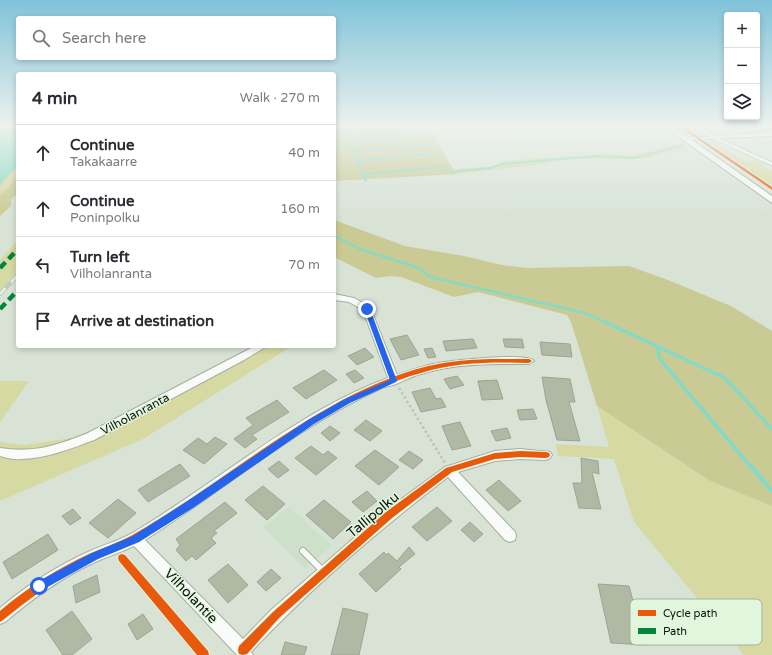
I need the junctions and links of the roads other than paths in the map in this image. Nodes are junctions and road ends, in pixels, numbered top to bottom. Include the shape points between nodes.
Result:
1 (711, 157) edge
2 (755, 157) edge
3 (772, 164) edge
4 (772, 200) edge
5 (336, 297) edge
6 (258, 348) edge
7 (529, 361) dead end
8 (394, 381) junction
9 (0, 452) edge
10 (546, 455) dead end
11 (450, 470) junction
12 (510, 536) dead end
13 (136, 539) junction
14 (303, 551) dead end
15 (324, 572) junction
16 (0, 617) edge
17 (244, 653) edge

1 - 4 main road
2 - 3 lane
5 - 8 street via 351,300 367,309
6 - 9 street, Vilholanranta via 99,433 56,449 13,456
7 - 8 street via 498,360 460,364 419,371
8 - 13 street via 347,401 311,422
10 - 11 street, Tallipolku via 495,456
11 - 12 street
11 - 15 street, Tallipolku via 389,515
13 - 16 street via 59,574 25,594
13 - 17 street, Vilholantie
14 - 15 lane
15 - 17 street, Tallipolku via 276,615

